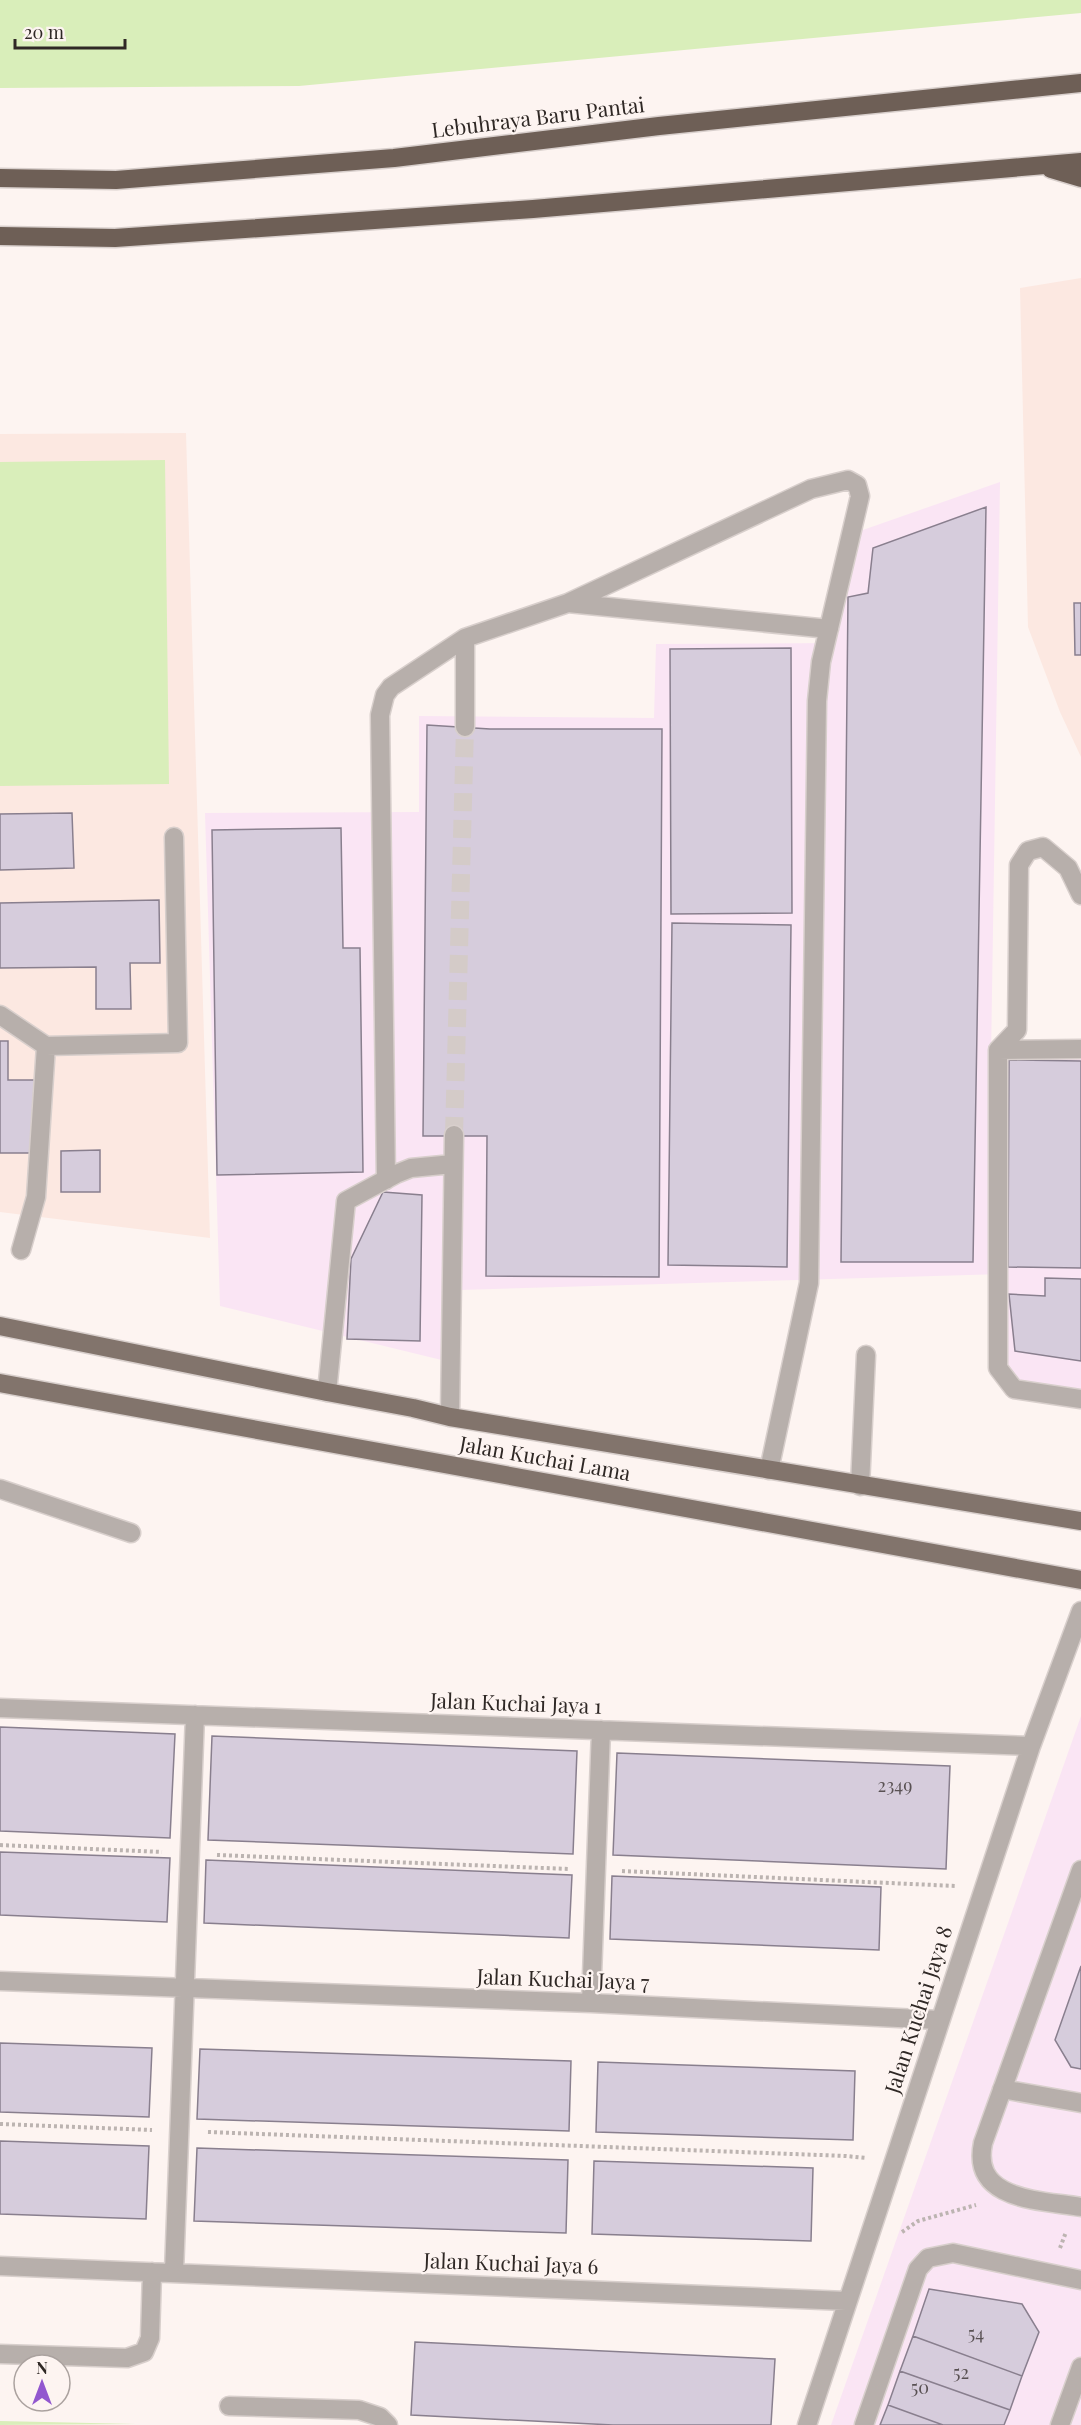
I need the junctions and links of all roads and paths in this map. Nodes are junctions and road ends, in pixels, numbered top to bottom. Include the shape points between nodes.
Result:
1 (1081, 83) edge
2 (1081, 162) edge
3 (1041, 166) junction
4 (1081, 177) edge
5 (0, 178) edge
6 (0, 236) edge
7 (568, 603) junction
8 (829, 629) junction
9 (465, 638) junction
10 (465, 727) tunnel mouth
11 (174, 837) dead end
12 (1081, 895) edge
13 (0, 1015) edge
14 (46, 1046) junction
15 (1081, 1049) edge
16 (998, 1050) junction
17 (454, 1135) tunnel mouth
18 (453, 1164) junction
19 (386, 1180) junction
20 (21, 1250) dead end
21 (0, 1326) edge
22 (866, 1355) dead end
23 (0, 1383) edge
24 (327, 1392) junction
25 (1081, 1399) edge
26 (450, 1417) junction
27 (769, 1470) junction
28 (860, 1486) junction
29 (0, 1489) edge
30 (1081, 1521) edge
31 (132, 1533) dead end
32 (1081, 1580) edge
33 (1081, 1611) edge
34 (0, 1708) edge
35 (195, 1715) junction
36 (601, 1730) junction
37 (1031, 1746) junction
38 (0, 1845) edge
39 (190, 1854) junction
40 (596, 1870) junction
41 (1081, 1870) edge
42 (984, 1887) junction
43 (1074, 1915) edge
44 (0, 1981) edge
45 (185, 1988) junction
46 (591, 2003) junction
47 (939, 2020) junction
48 (1002, 2089) junction
49 (1081, 2103) edge
50 (0, 2124) edge
51 (180, 2131) junction
52 (892, 2162) junction
53 (1012, 2195) junction
54 (1081, 2207) edge
55 (918, 2221) dead end
56 (1065, 2234) dead end
57 (1058, 2252) dead end
58 (0, 2266) edge
59 (152, 2272) junction
60 (174, 2272) junction
61 (1081, 2280) edge
62 (846, 2301) junction
63 (0, 2354) edge
64 (1081, 2367) edge
65 (229, 2406) dead end
66 (388, 2425) edge
67 (807, 2425) edge
68 (864, 2425) edge
69 (1060, 2425) edge

1 - 5 highway, Lebuhraya Baru Pantai via 394,158 116,180
2 - 3 highway
3 - 4 highway
3 - 6 highway via 533,209 115,238
7 - 8 street
7 - 8 street via 811,489 848,480 857,485 860,496
7 - 9 street
8 - 27 street via 817,701 808,1283
9 - 10 street
9 - 19 street via 391,687 381,705
11 - 14 street via 178,1043
12 - 16 street via 1068,868 1043,847 1028,851 1019,865 1017,1030
13 - 14 street
14 - 20 street via 36,1197
15 - 16 street
16 - 25 street via 998,1368 1014,1389
17 - 18 street
18 - 19 street via 411,1168
18 - 26 street
19 - 24 street via 346,1201
21 - 24 main road, Jalan Kuchai Lama
22 - 28 street
23 - 32 main road, Jalan Kuchai Lama
24 - 26 main road, Jalan Kuchai Lama
26 - 27 main road, Jalan Kuchai Lama
27 - 28 main road, Jalan Kuchai Lama
28 - 30 main road, Jalan Kuchai Lama
29 - 31 street
33 - 37 street, Jalan Kuchai Jaya 8
34 - 35 street, Jalan Kuchai Jaya 1
35 - 36 street, Jalan Kuchai Jaya 1
35 - 39 street
36 - 37 street, Jalan Kuchai Jaya 1
36 - 40 street
37 - 42 street, Jalan Kuchai Jaya 8
38 - 39 path
39 - 40 path
39 - 45 street
40 - 42 path
40 - 46 street
41 - 43 street
42 - 47 street, Jalan Kuchai Jaya 8
43 - 48 street
44 - 45 street, Jalan Kuchai Jaya 7
45 - 46 street, Jalan Kuchai Jaya 7
45 - 51 street
46 - 47 street, Jalan Kuchai Jaya 7
47 - 52 street, Jalan Kuchai Jaya 8
48 - 49 street
48 - 53 street via 980,2158 992,2185
50 - 51 path
51 - 52 path via 846,2156
51 - 60 street
52 - 62 street, Jalan Kuchai Jaya 8
53 - 54 street
53 - 55 path
56 - 57 path
58 - 59 street, Jalan Kuchai Jaya 6
59 - 60 street, Jalan Kuchai Jaya 6
59 - 63 street via 150,2338 144,2352 127,2358
60 - 62 street, Jalan Kuchai Jaya 6
61 - 68 street via 953,2253 928,2258 918,2269
62 - 67 street, Jalan Kuchai Jaya 8
64 - 69 street
65 - 66 street via 359,2410 380,2417

